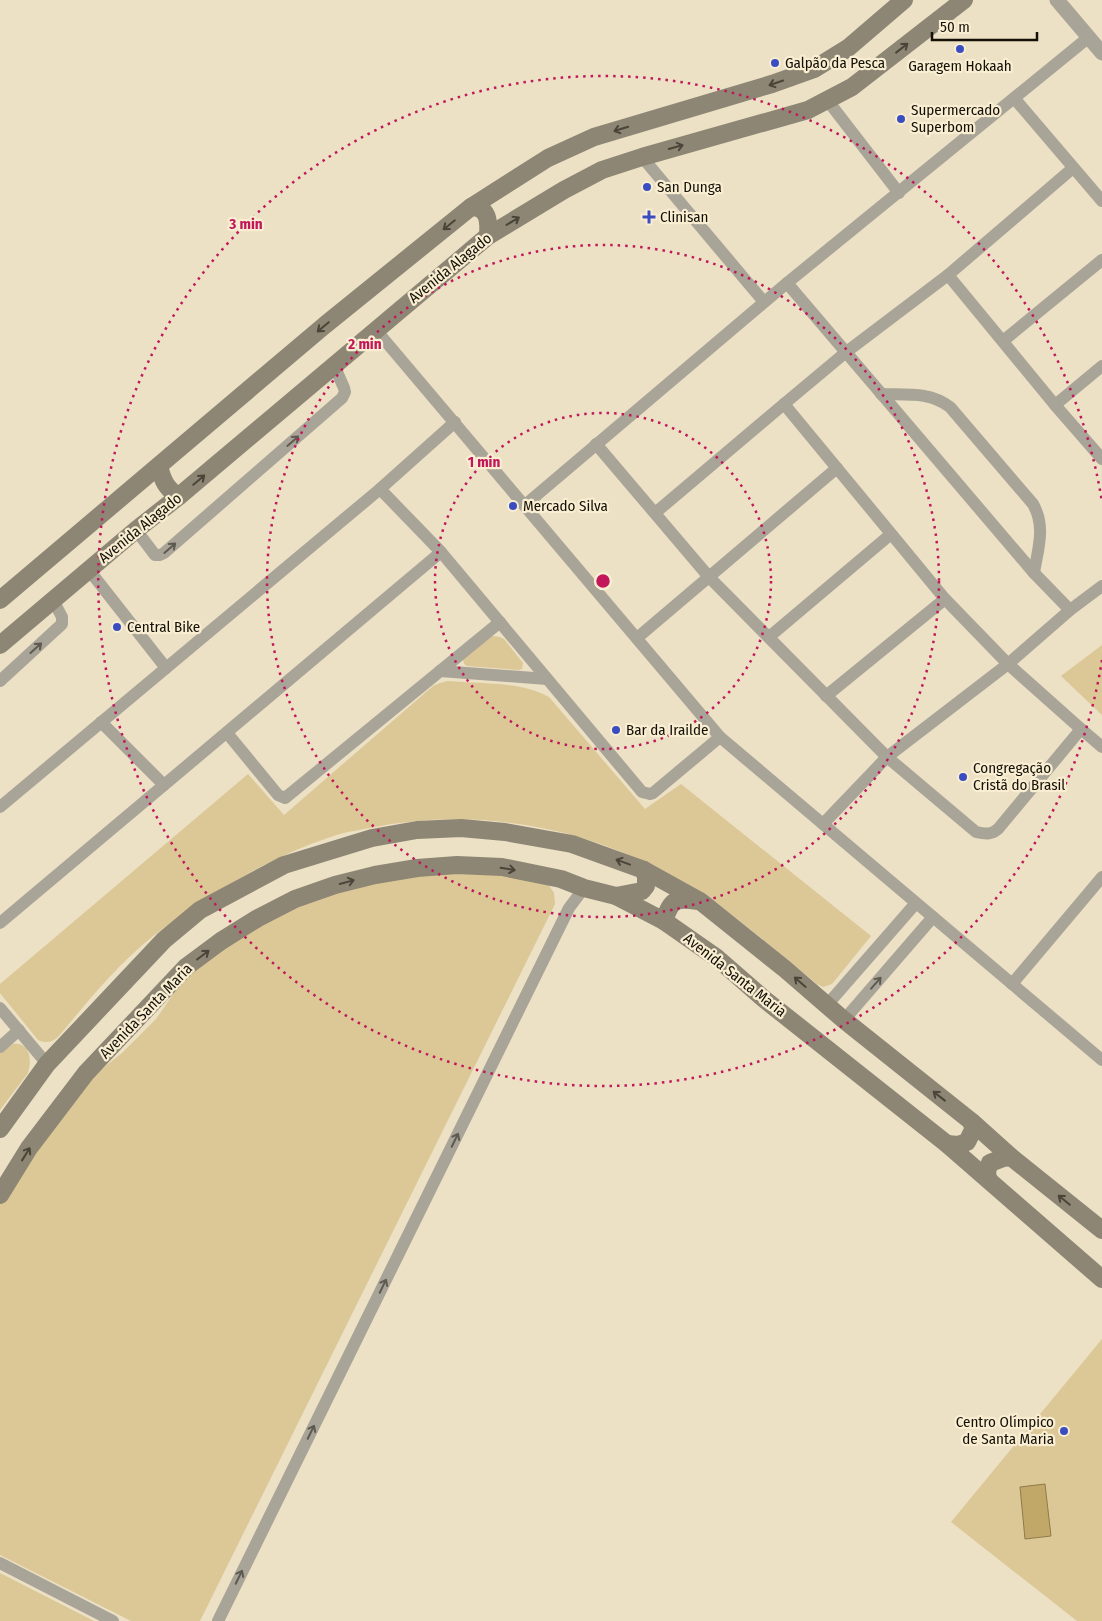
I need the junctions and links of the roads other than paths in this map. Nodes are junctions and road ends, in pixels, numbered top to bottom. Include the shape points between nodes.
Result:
1 (904, 0) edge
2 (1057, 0) edge
3 (953, 2) edge
4 (1089, 37) junction
5 (1102, 53) edge
6 (1014, 98) junction
7 (828, 101) junction
8 (642, 157) junction
9 (1073, 168) junction
10 (899, 192) junction
11 (1102, 201) edge
12 (472, 207) junction
13 (488, 236) junction
14 (1102, 260) edge
15 (948, 275) junction
16 (787, 283) junction
17 (764, 302) junction
18 (376, 330) junction
19 (1003, 341) junction
20 (845, 353) junction
21 (334, 365) junction
22 (1102, 366) edge
23 (881, 394) junction
24 (784, 404) junction
25 (1055, 405) junction
26 (455, 422) junction
27 (596, 444) junction
28 (1102, 459) edge
29 (159, 466) junction
30 (837, 468) junction
31 (380, 488) junction
32 (178, 497) junction
33 (525, 505) junction
34 (655, 513) junction
35 (136, 530) junction
36 (891, 534) junction
37 (441, 552) junction
38 (89, 570) junction
39 (1034, 573) junction
40 (709, 577) junction
41 (1102, 586) edge
42 (945, 599) junction
43 (0, 600) edge
44 (53, 600) junction
45 (1070, 610) junction
46 (500, 622) junction
47 (768, 637) junction
48 (637, 638) junction
49 (0, 645) edge
50 (1008, 664) junction
51 (166, 668) junction
52 (440, 671) junction
53 (547, 679) junction
54 (0, 681) edge
55 (826, 696) junction
56 (101, 722) junction
57 (1081, 729) junction
58 (227, 733) junction
59 (720, 737) junction
60 (1102, 747) edge
61 (887, 757) junction
62 (164, 785) junction
63 (0, 807) edge
64 (824, 824) junction
65 (644, 870) junction
66 (1102, 877) edge
67 (584, 888) junction
68 (616, 896) junction
69 (700, 901) junction
70 (916, 903) junction
71 (933, 917) junction
72 (664, 921) junction
73 (0, 923) edge
74 (1012, 984) junction
75 (827, 1006) junction
76 (0, 1008) edge
77 (844, 1020) junction
78 (19, 1030) junction
79 (0, 1046) edge
80 (1102, 1060) edge
81 (47, 1064) junction
82 (972, 1122) junction
83 (0, 1130) edge
84 (947, 1144) junction
85 (1011, 1157) junction
86 (988, 1179) junction
87 (0, 1195) edge
88 (1102, 1230) edge
89 (1102, 1279) edge
90 (0, 1562) edge
91 (113, 1621) edge
92 (218, 1621) edge

1 -> 12 main road via 848,48 814,69 594,137 548,158
2 - 4 street
7 -> 3 main road, Avenida Alagado via 852,87
4 - 5 street
4 - 6 street
6 - 9 street
6 - 10 street
8 -> 7 main road, Avenida Alagado via 808,110
7 - 10 street
13 -> 8 main road, Avenida Alagado via 602,170
8 - 17 street
9 - 11 street
9 - 15 street
10 - 16 street
12 - 13 main road via 486,213
12 -> 29 main road
13 - 18 main road, Avenida Alagado
14 - 19 street
15 - 19 street
15 - 20 street
16 - 17 street
16 - 20 street
17 - 27 street
18 - 21 main road, Avenida Alagado
18 - 26 street
19 - 25 street
20 - 23 street
20 - 24 street
32 -> 21 main road, Avenida Alagado
35 -> 21 street via 152,552 164,553 342,398 345,392
22 - 25 street
23 - 39 street
23 - 39 street via 926,395 943,401 1014,481 1040,516
24 - 30 street
24 - 34 street
25 - 28 street
26 - 31 street
26 - 33 street
27 - 33 street
27 - 34 street
29 - 32 main road via 166,487
29 - 43 main road
30 - 36 street
30 - 40 street
31 - 37 street
31 - 51 street
32 - 35 main road, Avenida Alagado
33 - 48 street
34 - 40 street
35 - 38 main road, Avenida Alagado
36 - 42 street
36 - 47 street
37 - 46 street
37 - 58 street
38 - 44 main road, Avenida Alagado
38 - 51 street
39 - 45 street
40 - 47 street
40 - 48 street
41 - 45 street
42 - 50 street
42 - 55 street
44 - 49 main road, Avenida Alagado
54 -> 44 street via 62,624
45 - 50 street
46 - 52 street
46 - 53 street
47 - 55 street
48 - 59 street
50 - 57 street
50 - 61 street
51 - 56 street
52 - 53 street
52 - 58 street via 286,798 278,795
53 - 59 street via 645,794 653,793
55 - 61 street
56 - 62 street
56 - 63 street
57 - 60 street
57 - 61 street via 993,833 976,832
58 - 62 street
59 - 64 street
61 - 64 street
62 - 73 street
64 - 70 street
65 - 68 main road via 646,886 642,891
65 - 69 main road
65 -> 81 main road via 572,844 461,828 417,830 372,838 284,865 200,910 164,940
66 - 74 street
67 - 68 main road, Avenida Santa Maria
87 -> 67 main road, Avenida Santa Maria via 29,1148 86,1073 186,967 258,918 295,899 335,886 375,874 417,868 457,865 502,867
92 -> 67 street via 564,917
68 - 72 main road, Avenida Santa Maria
69 - 72 main road via 674,902 669,906
75 -> 69 main road
70 - 71 street
70 - 75 street
71 - 74 street
77 -> 71 street
72 - 84 main road, Avenida Santa Maria via 717,958
74 - 80 street
75 - 77 main road
76 - 78 street
82 -> 77 main road
78 - 79 street
78 - 81 street
81 - 83 main road
82 - 84 main road via 973,1130 967,1142
82 - 85 main road
84 - 86 main road, Avenida Santa Maria
85 - 86 main road via 990,1163
88 -> 85 main road
86 - 89 main road, Avenida Santa Maria
90 - 91 street

